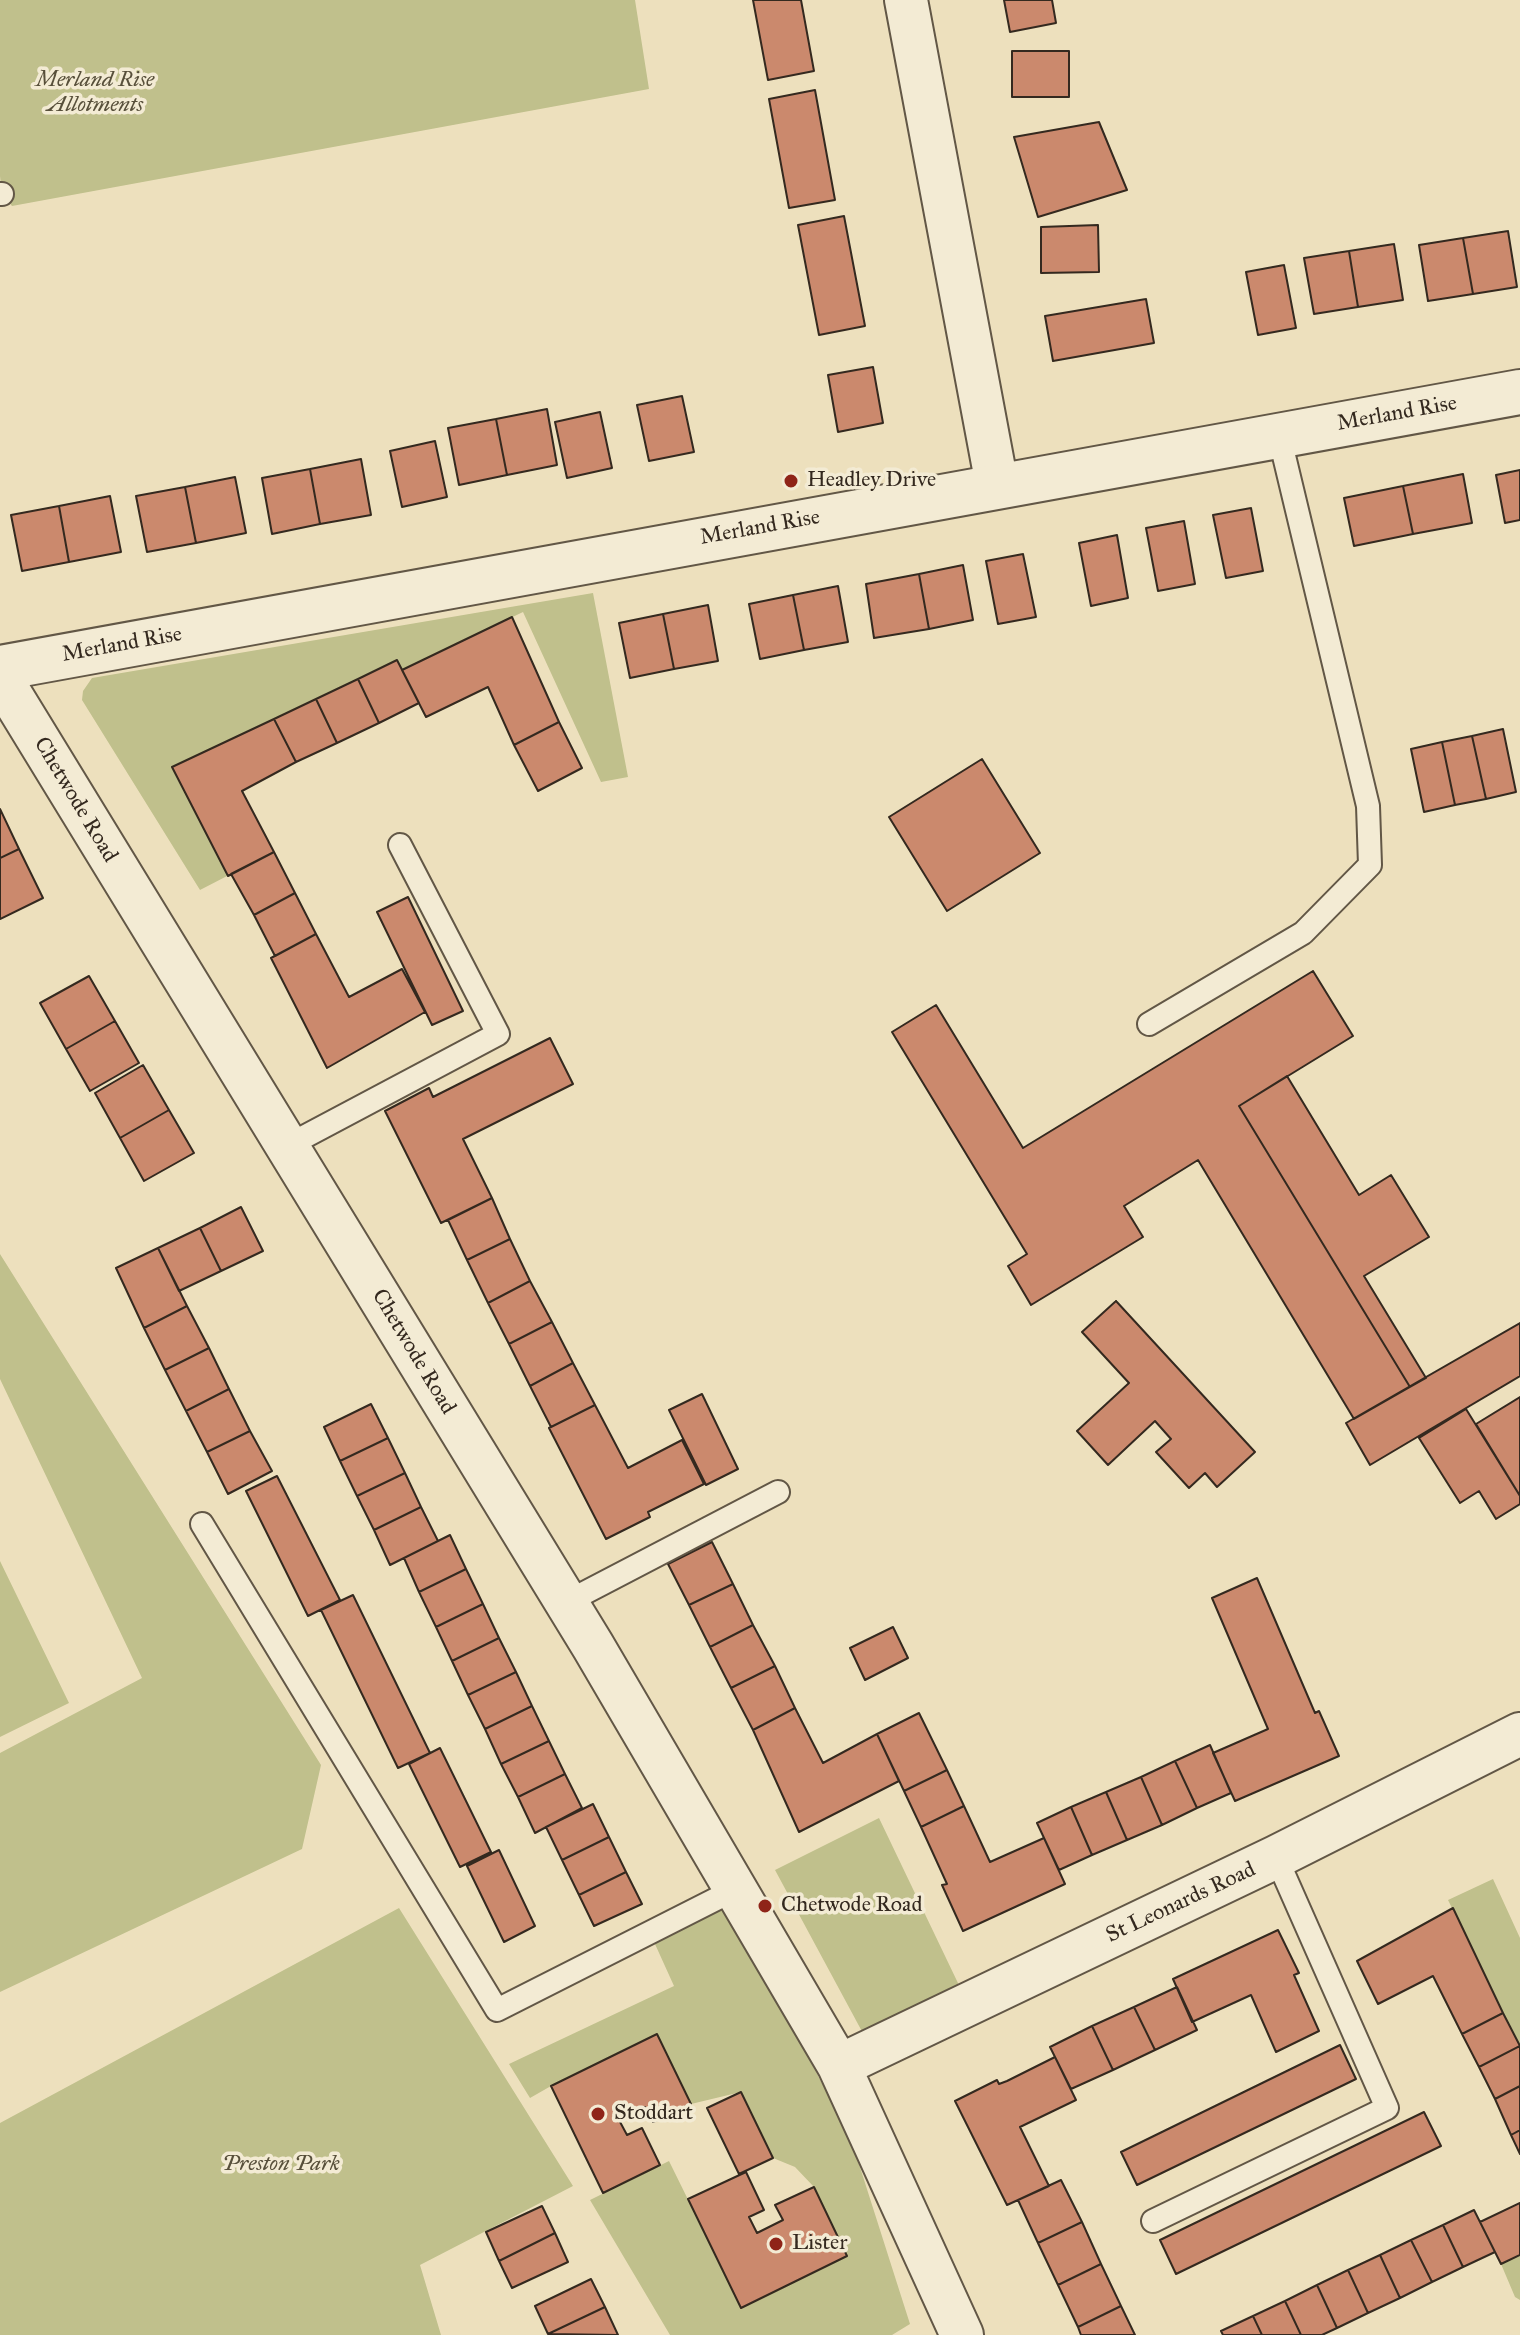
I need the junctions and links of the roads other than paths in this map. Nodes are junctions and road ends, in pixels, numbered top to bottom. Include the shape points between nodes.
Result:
1 (906, 0) edge
2 (1520, 392) edge
3 (1279, 435) junction
4 (997, 485) junction
5 (0, 668) edge
6 (0, 677) edge
7 (400, 845) dead end
8 (1149, 1024) dead end
9 (287, 1146) junction
10 (778, 1492) dead end
11 (202, 1524) dead end
12 (567, 1602) junction
13 (1520, 1734) edge
14 (1276, 1857) junction
15 (734, 1890) junction
16 (839, 2066) junction
17 (1153, 2221) dead end
18 (962, 2335) edge

1 - 4 street
2 - 3 street, Merland Rise
3 - 4 street, Merland Rise
3 - 8 lane via 1368,806 1370,865 1303,933
4 - 5 street, Merland Rise
6 - 9 street, Chetwode Road
7 - 9 lane via 498,1034
9 - 12 street, Chetwode Road
10 - 12 lane
11 - 15 lane via 497,2010
12 - 15 street, Chetwode Road
13 - 14 street, St Leonards Road
14 - 16 street, St Leonards Road
14 - 17 lane via 1387,2108
15 - 16 street, Chetwode Road
16 - 18 street, Chetwode Road

